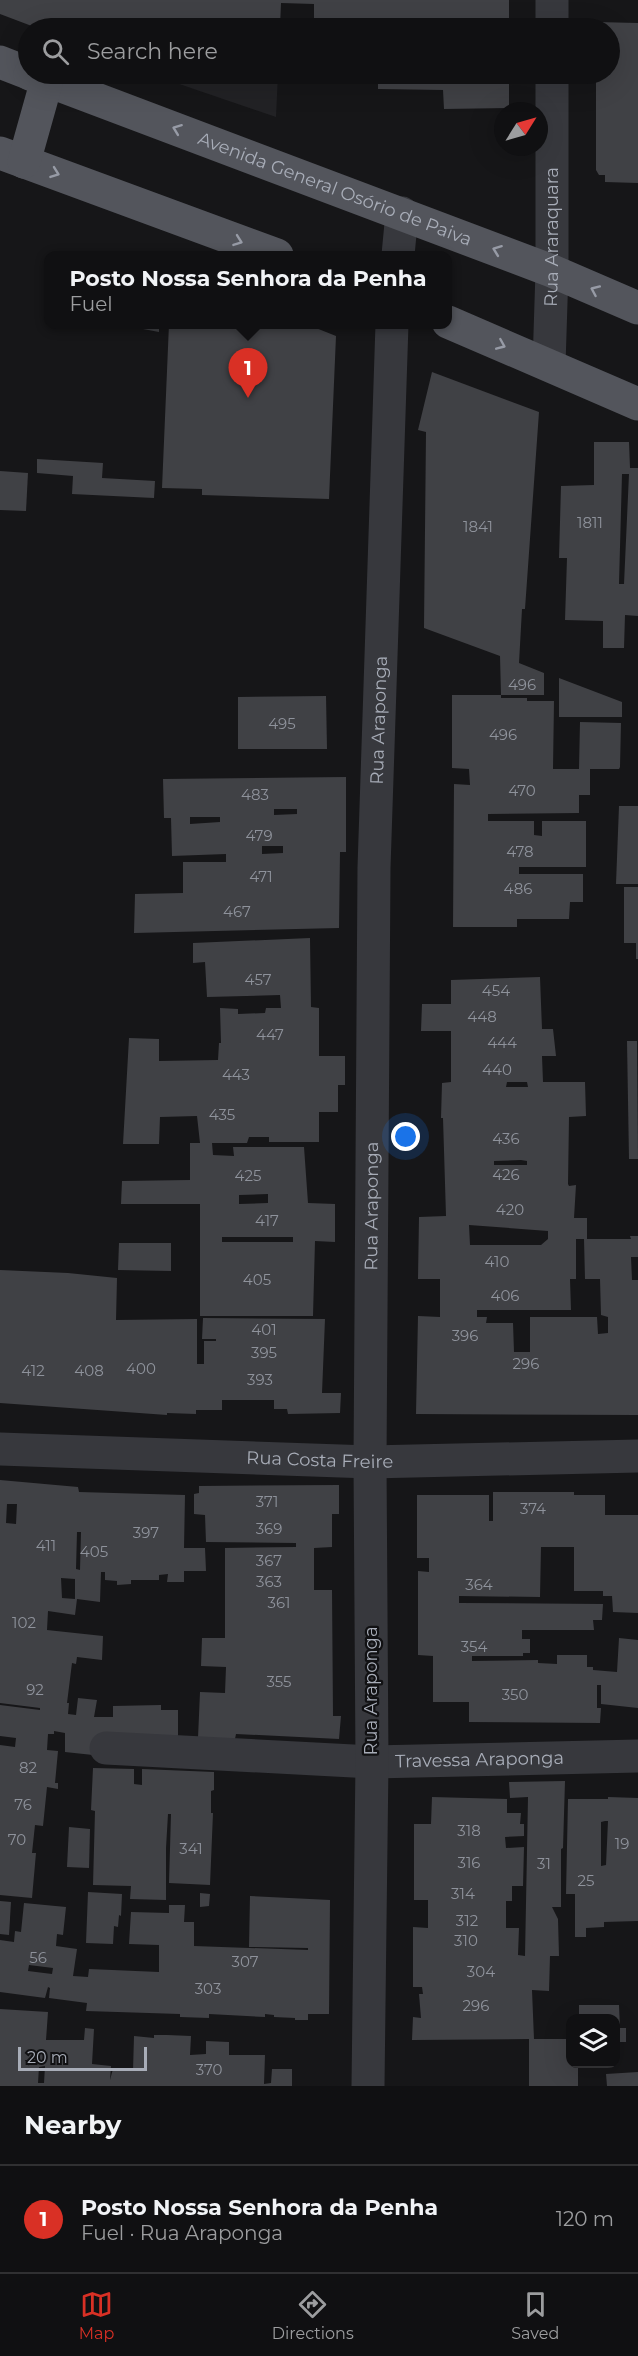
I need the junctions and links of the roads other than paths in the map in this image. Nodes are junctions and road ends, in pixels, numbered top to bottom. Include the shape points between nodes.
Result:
1 (552, 0) edge
2 (552, 18) edge
3 (0, 62) edge
4 (18, 69) edge
5 (33, 84) edge
6 (56, 84) edge
7 (552, 84) edge
8 (12, 158) edge
9 (402, 213) junction
10 (267, 251) edge
11 (398, 251) edge
12 (552, 271) junction
13 (638, 308) edge
14 (452, 324) edge
15 (392, 329) edge
16 (549, 365) junction
17 (638, 404) edge
18 (0, 1449) edge
19 (638, 1456) edge
20 (370, 1462) junction
21 (106, 1748) dead end
22 (638, 1756) edge
23 (372, 1762) junction
24 (368, 2086) edge

1 - 2 street
3 - 4 main road, Avenida General Osório de Paiva
5 - 8 main road
9 -> 6 main road, Avenida General Osório de Paiva
7 - 12 street, Rua Araraquara
8 -> 10 main road
9 - 11 street
12 -> 9 main road, Avenida General Osório de Paiva
13 -> 12 main road, Avenida General Osório de Paiva
12 - 16 street, Rua Araraquara
14 -> 16 main road
15 - 20 street, Rua Araponga via 374,868
16 - 17 main road
18 - 20 street, Rua Costa Freire
19 - 20 street, Rua Costa Freire
20 - 23 street, Rua Araponga
21 - 23 street, Travessa Araponga
22 - 23 street, Travessa Araponga
23 - 24 street, Rua Araponga

